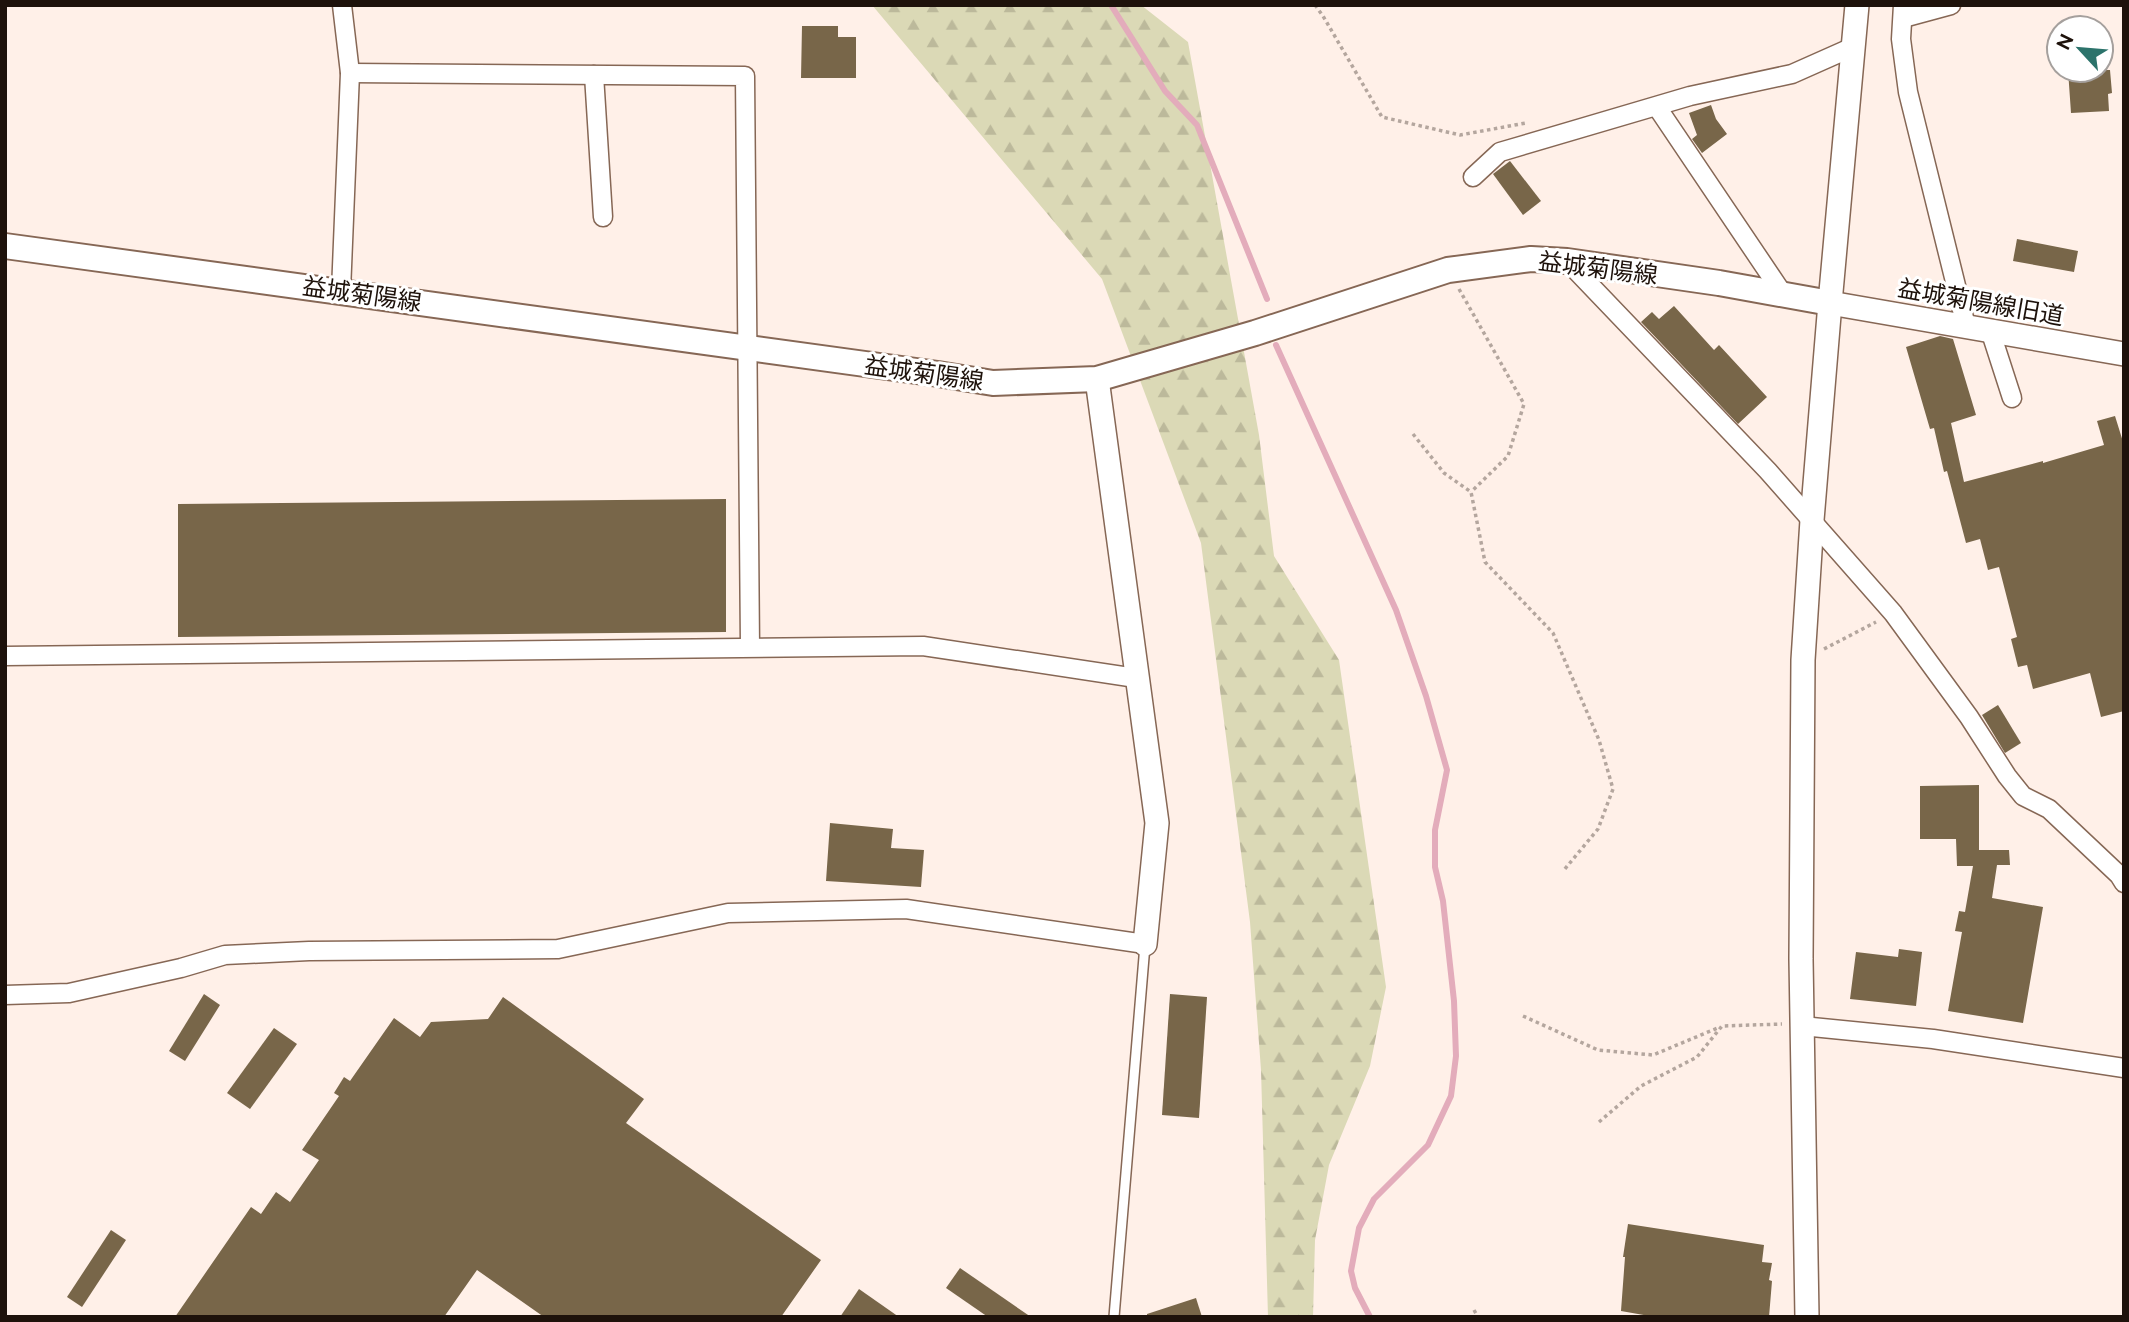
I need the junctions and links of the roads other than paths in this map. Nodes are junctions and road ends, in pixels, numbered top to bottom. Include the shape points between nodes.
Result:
1 (342, 5) edge
2 (1857, 5) edge
3 (1951, 5) edge
4 (1903, 12) edge
5 (1855, 46) junction
6 (349, 73) junction
7 (594, 75) junction
8 (1657, 107) junction
9 (1473, 177) dead end
10 (603, 217) dead end
11 (5, 246) edge
12 (1567, 261) junction
13 (341, 291) junction
14 (1783, 294) junction
15 (1830, 303) junction
16 (1966, 326) junction
17 (1990, 330) junction
18 (747, 348) junction
19 (2124, 354) edge
20 (1097, 379) junction
21 (2012, 398) dead end
22 (1812, 520) junction
23 (750, 647) junction
24 (5, 656) edge
25 (1136, 678) junction
26 (2124, 883) edge
27 (1145, 944) junction
28 (5, 995) edge
29 (1802, 1026) junction
30 (2124, 1068) edge
31 (1114, 1317) edge
32 (1807, 1317) edge

1 - 6 street
2 - 5 street
3 - 4 street
4 - 16 street via 1901,39 1908,92
5 - 8 street via 1792,74
5 - 15 street
6 - 7 street
6 - 13 street
7 - 10 street
7 - 18 street via 745,76
8 - 9 street via 1500,152
8 - 14 street
11 - 13 main road, 益城菊陽線
12 - 14 main road, 益城菊陽線
12 - 20 main road, 益城菊陽線 via 1531,259 1448,270
12 - 22 street
13 - 18 main road, 益城菊陽線
14 - 15 main road, 益城菊陽線
15 - 16 street, 益城菊陽線旧道
15 - 22 street
16 - 17 street, 益城菊陽線旧道
17 - 19 street, 益城菊陽線旧道
17 - 21 street
18 - 20 main road, 益城菊陽線 via 993,383
18 - 23 street
20 - 25 street
22 - 26 street via 1893,613 2023,796 2049,809
22 - 29 street via 1803,660
23 - 24 street
23 - 25 street via 923,646
25 - 27 street via 1157,823
27 - 28 street via 906,909 728,913 558,949 225,955 69,993
27 - 31 lane
29 - 30 street via 1933,1039
29 - 32 street

